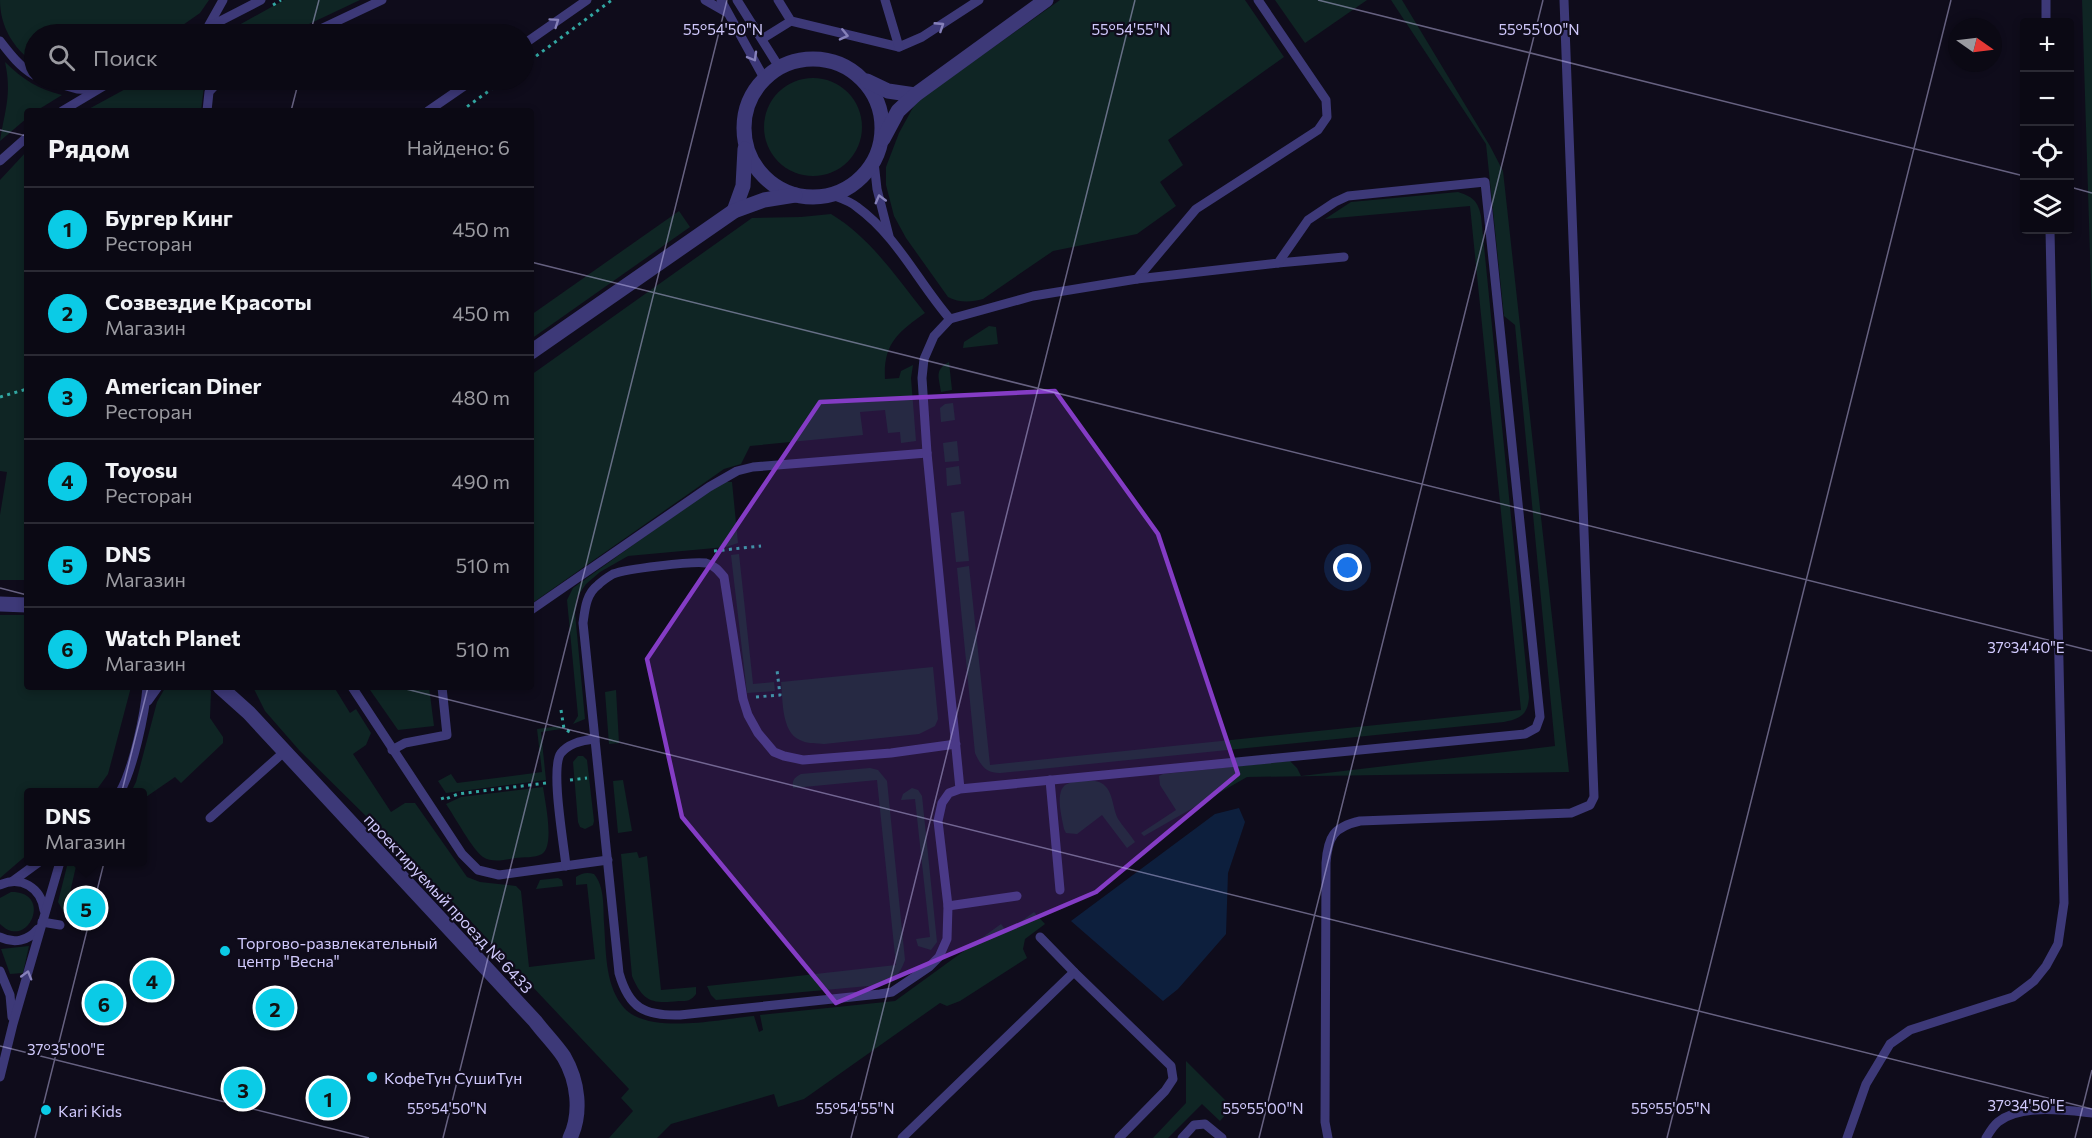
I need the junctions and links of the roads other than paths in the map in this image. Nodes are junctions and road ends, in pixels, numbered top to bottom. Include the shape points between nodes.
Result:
1 (223, 0) edge
2 (258, 0) edge
3 (382, 0) edge
4 (587, 0) edge
5 (705, 0) edge
6 (721, 0) edge
7 (737, 0) edge
8 (778, 0) edge
9 (885, 0) edge
10 (979, 0) edge
11 (1046, 0) edge
12 (1258, 0) edge
13 (1564, 0) edge
14 (2046, 0) edge
15 (726, 12) junction
16 (2046, 18) edge
17 (791, 21) junction
18 (210, 24) edge
19 (213, 24) edge
20 (331, 24) edge
21 (534, 37) edge
22 (762, 39) junction
23 (0, 41) edge
24 (898, 47) junction
25 (779, 67) junction
26 (24, 69) edge
27 (764, 78) junction
28 (863, 79) junction
29 (94, 90) edge
30 (211, 90) edge
31 (458, 90) edge
32 (915, 94) junction
33 (67, 108) edge
34 (207, 108) edge
35 (432, 108) edge
36 (24, 140) edge
37 (881, 145) junction
38 (746, 146) junction
39 (0, 161) edge
40 (874, 162) junction
41 (795, 195) junction
42 (832, 195) junction
43 (734, 211) junction
44 (2050, 234) edge
45 (889, 236) junction
46 (1344, 257) dead end
47 (1278, 263) junction
48 (1137, 279) junction
49 (950, 319) junction
50 (534, 350) edge
51 (927, 453) junction
52 (0, 604) edge
53 (24, 604) edge
54 (534, 608) edge
55 (147, 690) edge
56 (156, 690) edge
57 (223, 690) edge
58 (238, 690) edge
59 (354, 690) edge
60 (442, 690) edge
61 (146, 705) junction
62 (249, 713) junction
63 (595, 739) junction
64 (956, 744) junction
65 (392, 750) junction
66 (284, 752) junction
67 (1050, 780) junction
68 (122, 788) edge
69 (960, 789) junction
70 (210, 818) dead end
71 (608, 860) junction
72 (32, 866) edge
73 (58, 866) edge
74 (566, 866) junction
75 (13, 881) junction
76 (0, 885) edge
77 (1060, 890) dead end
78 (1017, 896) dead end
79 (948, 906) junction
80 (42, 921) junction
81 (60, 926) dead end
82 (0, 937) edge
83 (1040, 937) dead end
84 (0, 971) edge
85 (1074, 972) junction
86 (13, 1024) junction
87 (0, 1077) edge
88 (2092, 1113) edge
89 (570, 1138) edge
90 (902, 1138) edge
91 (1119, 1138) edge
92 (1182, 1138) edge
93 (1222, 1138) edge
94 (1328, 1138) edge
95 (1847, 1138) edge
96 (1986, 1138) edge

1 - 18 lane
2 - 19 lane
3 - 20 lane
21 -> 4 lane
5 - 15 lane
6 - 15 lane
7 - 22 lane
8 - 17 lane
9 - 24 lane
24 -> 10 lane via 922,37
11 - 32 street
12 - 48 lane via 1326,100 1327,117 1318,130 1196,209
13 - 94 lane via 1594,797 1590,805 1571,813 1360,821 1344,824 1333,834 1326,863
14 - 16 lane
15 -> 27 lane
17 - 22 lane
17 -> 24 lane
22 - 25 lane
23 - 26 lane
25 - 27 street
25 - 28 street via 796,60 832,60
27 - 38 street via 746,109
28 - 32 street via 888,91
28 - 37 street via 881,110
29 - 33 lane
30 - 34 lane
31 - 35 lane
32 - 37 street via 898,111
36 - 39 lane
37 - 40 street
38 - 41 street via 764,177
38 - 43 street via 743,186
40 - 42 street via 849,188
45 -> 40 lane
41 - 42 street
41 - 43 street via 764,200
42 - 45 lane via 856,205
43 - 50 street
44 - 95 lane via 2064,903 2058,944 2034,981 2013,997 1910,1030 1890,1044 1866,1084
45 - 49 lane
46 - 47 lane
47 - 48 lane
47 - 67 lane via 1308,220 1348,196 1485,182 1540,717 1536,729 1525,734
48 - 49 lane via 1033,296
49 - 51 lane via 934,336 924,358
51 - 54 lane via 736,471
51 - 64 lane
52 - 53 street
55 - 61 lane
56 - 61 lane
57 - 62 street
58 - 62 street
59 - 65 lane
60 - 65 lane via 447,735 405,742
61 - 68 lane
62 - 66 street, проектируемый проезд № 6433
63 - 64 lane via 584,623 589,595 611,575 625,571 708,563 724,577 748,715 774,752 803,760
63 - 71 lane
63 - 74 lane via 570,745 560,753 557,762
64 - 69 lane
65 - 74 lane via 462,854 478,870 499,874
66 - 70 lane
66 - 89 street, проектируемый проезд № 6433 via 565,1058 578,1095
67 - 69 lane
67 - 77 lane
69 - 79 lane via 949,793 942,803 938,821
71 - 74 lane
71 - 79 lane via 623,987 630,1000 653,1014 680,1015 892,992 939,957 947,939
72 - 75 lane
73 - 80 lane
75 - 76 lane
75 - 80 lane via 34,889 41,898
78 - 79 lane
80 - 81 lane
80 - 82 lane via 32,935 21,940
86 -> 80 lane
83 - 85 lane
84 - 86 lane via 10,995
85 - 90 lane
85 - 91 lane via 1171,1066 1173,1079 1165,1091
86 - 87 lane
88 - 96 lane via 2050,1109 2019,1113 1997,1123
92 - 93 lane via 1194,1125 1205,1124

